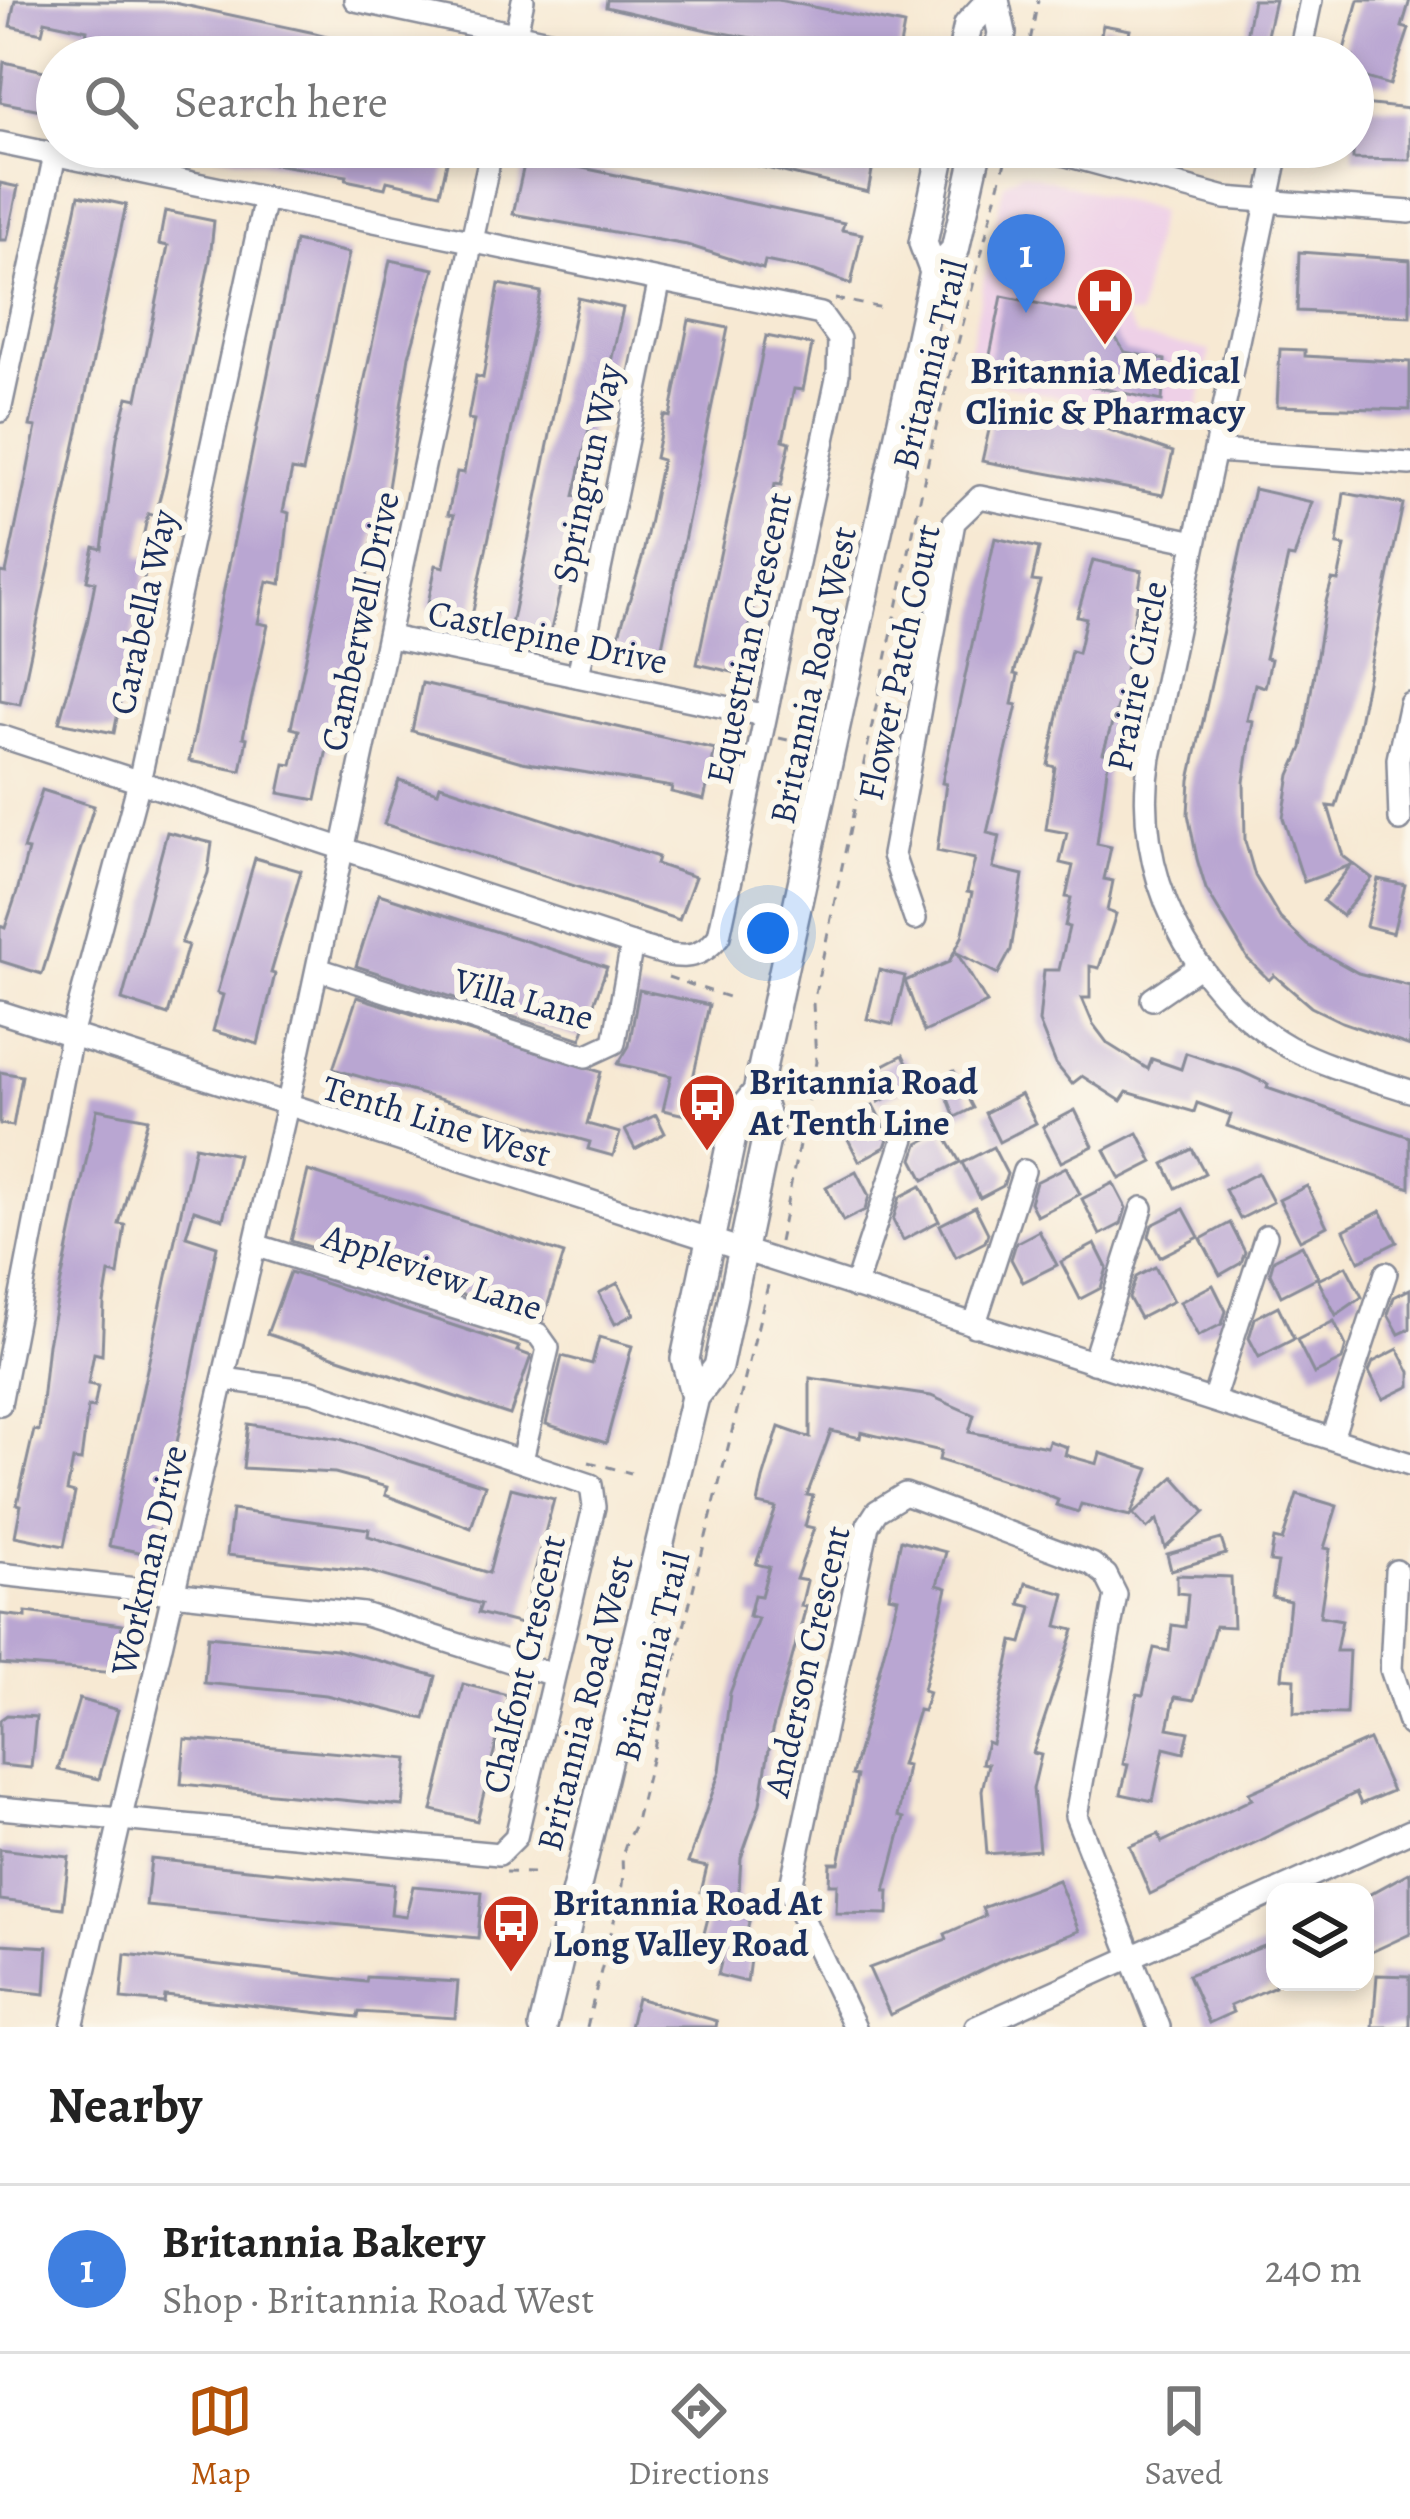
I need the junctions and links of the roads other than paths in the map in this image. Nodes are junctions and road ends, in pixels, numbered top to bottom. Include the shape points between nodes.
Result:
1 (355, 0) edge
2 (523, 0) edge
3 (993, 0) edge
4 (1311, 0) edge
5 (479, 36) edge
6 (515, 36) edge
7 (966, 36) edge
8 (1001, 36) edge
9 (1303, 36) edge
10 (0, 143) edge
11 (36, 151) edge
12 (52, 168) edge
13 (118, 168) edge
14 (488, 168) edge
15 (939, 168) edge
16 (973, 168) edge
17 (1114, 168) edge
18 (1274, 168) edge
19 (265, 198) junction
20 (1267, 202) junction
21 (1410, 212) edge
22 (473, 240) junction
23 (934, 272) junction
24 (659, 284) junction
25 (0, 411) edge
26 (1216, 452) junction
27 (1410, 464) edge
28 (1195, 542) junction
29 (390, 637) junction
30 (578, 676) junction
31 (1410, 703) edge
32 (764, 715) junction
33 (0, 736) edge
34 (139, 782) junction
35 (1400, 820) dead end
36 (344, 851) junction
37 (915, 919) dead end
38 (632, 944) junction
39 (1200, 966) junction
40 (318, 969) junction
41 (1152, 999) dead end
42 (0, 1012) edge
43 (71, 1036) junction
44 (1410, 1091) edge
45 (757, 1092) junction
46 (287, 1107) junction
47 (905, 1135) dead end
48 (1024, 1171) dead end
49 (1142, 1208) dead end
50 (1266, 1236) dead end
51 (710, 1240) junction
52 (255, 1245) junction
53 (745, 1250) junction
54 (1386, 1273) dead end
55 (855, 1287) junction
56 (974, 1326) junction
57 (1093, 1363) junction
58 (224, 1379) junction
59 (695, 1397) junction
60 (1213, 1400) junction
61 (0, 1404) edge
62 (1332, 1438) junction
63 (522, 1460) junction
64 (1410, 1464) edge
65 (1396, 1571) dead end
66 (0, 1574) edge
67 (174, 1591) junction
68 (553, 1675) junction
69 (1410, 1725) edge
70 (0, 1808) edge
71 (121, 1820) junction
72 (1410, 1831) edge
73 (1131, 1956) junction
74 (72, 2027) edge
75 (543, 2027) edge
76 (855, 2027) edge
77 (976, 2027) edge
78 (1160, 2027) edge

1 - 5 street
2 - 6 street
3 - 7 main road
3 - 8 main road
4 - 9 street
10 - 11 street
12 - 25 street
13 - 19 street
14 - 22 street, Camberwell Drive
15 - 23 main road, Britannia Road West via 923,243
16 - 23 main road, Britannia Road West via 955,250
17 - 20 street
18 - 20 street, Prairie Circle
19 - 22 street
19 - 34 street, Carabella Way
20 - 21 street
20 - 26 street, Prairie Circle
22 - 24 street
22 - 29 street, Camberwell Drive
23 - 45 main road, Britannia Road West
24 - 30 street, Springrun Way
24 - 32 street, Equestrian Crescent via 821,314 839,339
26 - 27 street
26 - 28 street, Prairie Circle
28 - 37 street, Flower Patch Court via 980,497 954,522 893,855
28 - 39 street, Prairie Circle via 1148,774 1147,816 1168,908
29 - 30 street, Castlepine Drive
29 - 36 street, Camberwell Drive
30 - 32 street, Castlepine Drive
31 - 35 street via 1398,759
32 - 38 street, Equestrian Crescent via 719,936 697,957
33 - 34 street, Equestrian Crescent
34 - 36 street, Equestrian Crescent
34 - 43 street, Carabella Way
36 - 38 street, Equestrian Crescent
36 - 40 street, Camberwell Drive
38 - 40 street, Villa Lane via 614,1043 586,1056
39 - 41 street
39 - 44 street, Prairie Circle via 1239,1010 1288,1046
40 - 46 street, Camberwell Drive
42 - 43 street, Tenth Line West
43 - 46 street, Tenth Line West
43 - 61 street, Carabella Way
45 - 51 main road, Britannia Road West via 736,1118
45 - 53 main road, Britannia Road West via 769,1125
46 - 51 street, Tenth Line West
46 - 52 street, Workman Drive
47 - 55 street
48 - 56 street
49 - 57 street
50 - 60 street
51 - 53 street, Tenth Line West
51 - 59 main road, Britannia Road West via 685,1359
52 - 58 street, Workman Drive
52 - 63 street, Appleview Lane via 538,1334 548,1348
53 - 55 street, Tenth Line West
53 - 59 main road, Britannia Road West via 718,1367
54 - 62 street
55 - 56 street, Tenth Line West
56 - 57 street, Tenth Line West
57 - 60 street, Tenth Line West
58 - 63 street, Chalfont Crescent via 312,1391
58 - 67 street, Workman Drive
59 - 75 main road, Britannia Road West
60 - 62 street, Tenth Line West
62 - 64 street, Tenth Line West
63 - 68 street, Chalfont Crescent via 591,1485 594,1507
65 - 69 street via 1391,1669
66 - 67 street
67 - 68 street via 363,1614
67 - 71 street, Workman Drive
68 - 71 street, Chalfont Crescent via 516,1838 499,1854
70 - 71 street, Chalfont Crescent
71 - 74 street, Workman Drive
72 - 73 street
73 - 76 street, Anderson Crescent via 1076,1816 1116,1595 1091,1564 905,1494 868,1525 790,1892
73 - 77 street
73 - 78 street

